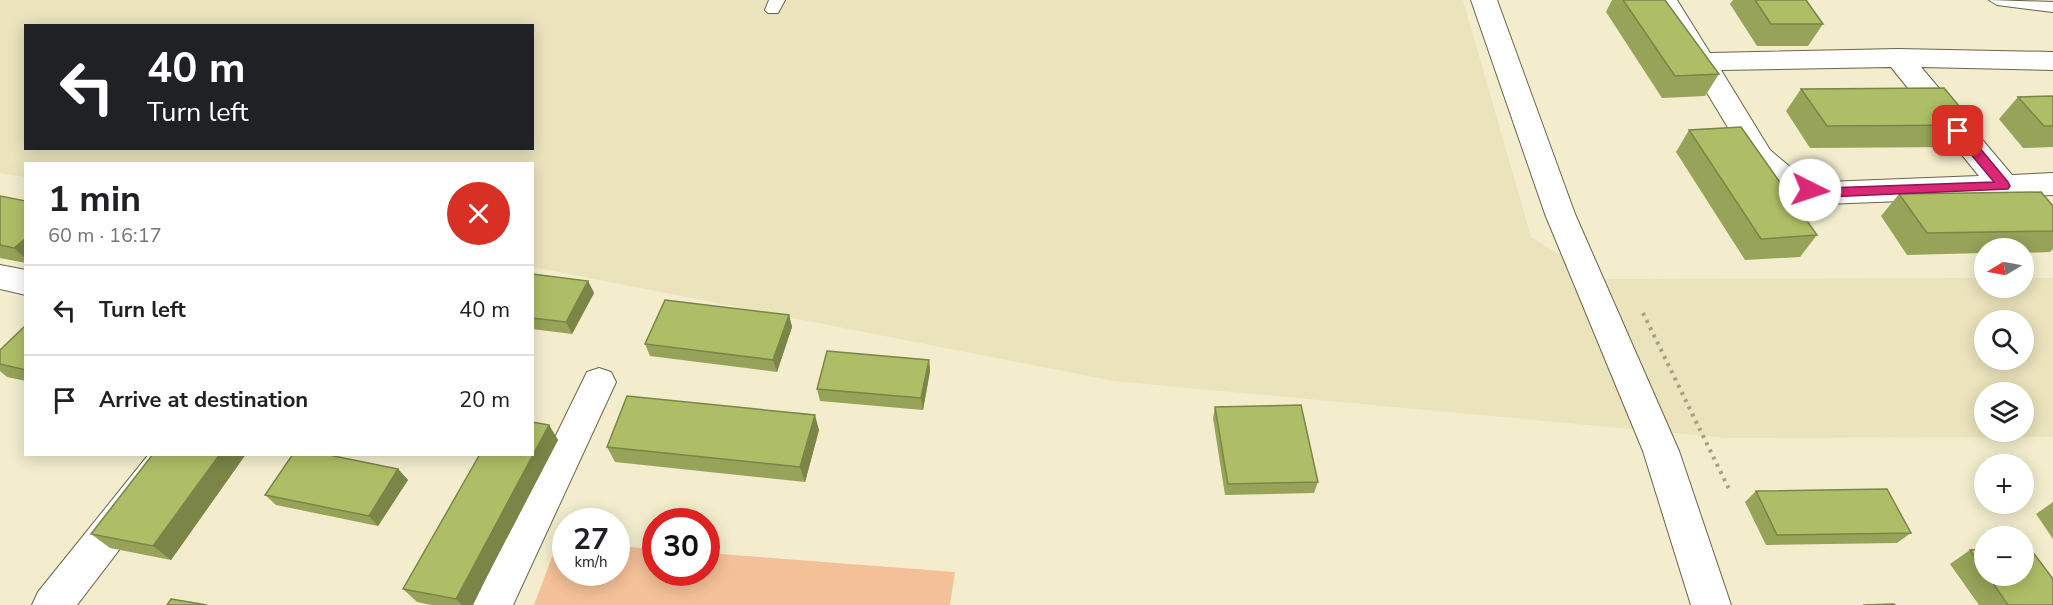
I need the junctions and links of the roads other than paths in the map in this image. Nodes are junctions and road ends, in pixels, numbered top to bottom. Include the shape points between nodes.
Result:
1 (1484, 0) edge
2 (1664, 0) edge
3 (1997, 0) edge
4 (2053, 7) edge
5 (1898, 58) junction
6 (2053, 61) edge
7 (1704, 62) junction
8 (2053, 184) edge
9 (2004, 186) junction
10 (0, 277) edge
11 (24, 283) edge
12 (599, 382) dead end
13 (169, 456) edge
14 (52, 605) edge
15 (493, 605) edge
16 (1711, 605) edge

1 - 16 street via 1560,214 1661,451
2 - 7 street
3 - 4 lane
5 - 6 street
5 - 7 street
5 - 9 street
7 - 9 street via 1760,158 1794,187 1826,193
8 - 9 street
10 - 11 street
12 - 15 street
13 - 14 street

